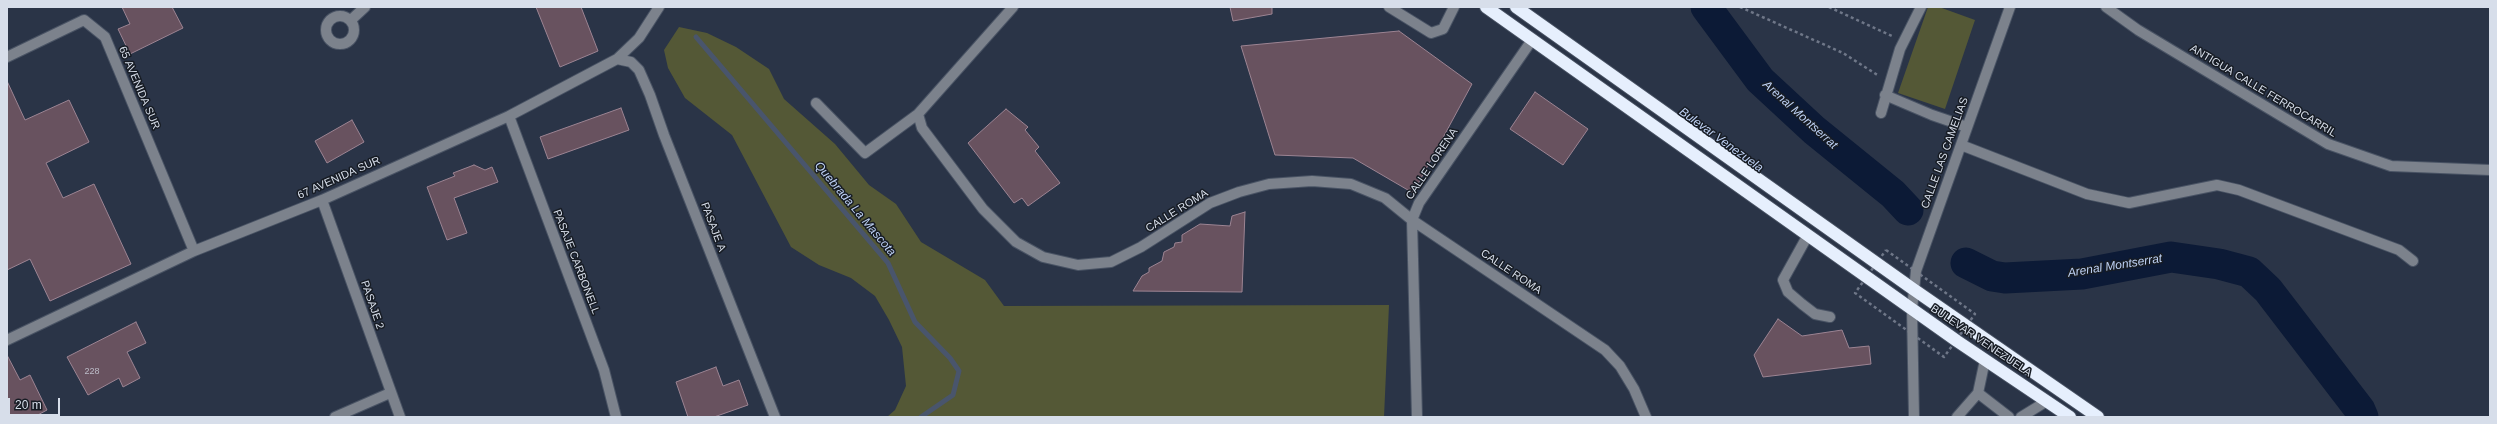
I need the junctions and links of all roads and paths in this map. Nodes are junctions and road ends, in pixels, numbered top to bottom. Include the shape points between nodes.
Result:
1 (365, 7) edge
2 (659, 7) edge
3 (1013, 7) edge
4 (1389, 7) edge
5 (1454, 7) edge
6 (1486, 7) edge
7 (1516, 7) edge
8 (1740, 7) edge
9 (1829, 7) edge
10 (1921, 7) edge
11 (2010, 7) edge
12 (2106, 7) edge
13 (351, 20) dead end
14 (1532, 40) junction
15 (1904, 42) junction
16 (7, 57) edge
17 (617, 59) junction
18 (1889, 83) junction
19 (1886, 95) junction
20 (816, 103) dead end
21 (1881, 113) dead end
22 (918, 114) junction
23 (509, 116) junction
24 (1967, 127) junction
25 (1961, 145) junction
26 (2490, 170) edge
27 (322, 200) junction
28 (1412, 220) junction
29 (1808, 234) junction
30 (194, 251) junction
31 (2413, 261) dead end
32 (1914, 289) junction
33 (1912, 309) junction
34 (1830, 318) dead end
35 (7, 340) edge
36 (1985, 360) junction
37 (390, 393) junction
38 (1978, 393) junction
39 (2047, 402) junction
40 (335, 417) edge
41 (400, 417) edge
42 (616, 417) edge
43 (775, 417) edge
44 (1417, 417) edge
45 (1646, 417) edge
46 (1914, 417) edge
47 (1956, 417) edge
48 (2009, 417) edge
49 (2021, 417) edge
50 (2070, 417) edge
51 (2098, 417) edge

1 - 13 street
2 - 17 street, 67 AVENIDA SUR via 639,38
3 - 22 street
4 - 5 street via 1431,33 1443,29
6 - 14 highway, BULEVAR VENEZUELA
7 - 32 highway, BULEVAR VENEZUELA
8 - 18 path via 1844,53
9 - 15 path
10 - 15 street
11 - 24 street, CALLE LAS CAMELIAS
12 - 26 street, ANTIGUA CALLE FERROCARRIL via 2138,30 2328,144 2390,166
14 - 28 street, CALLE LORENA via 1419,202
14 - 29 highway, BULEVAR VENEZUELA
15 - 18 street
16 - 30 street, 65 AVENIDA SUR via 84,20 105,37
17 - 23 street, 67 AVENIDA SUR
17 - 43 street, PASAJE A via 631,62 639,70
18 - 19 street
19 - 21 street
19 - 24 street
20 - 22 street via 865,153
22 - 28 street, CALLE ROMA via 922,128 983,209 1016,242 1043,256 1078,265 1111,262 1141,248 1210,203 1269,184 1312,181 1351,184 1385,198
23 - 27 street, 67 AVENIDA SUR
23 - 42 street, PASAJE CARBONELL via 604,370
24 - 25 street, CALLE LAS CAMELIAS
25 - 31 street via 2087,194 2130,203 2217,185 2239,190 2399,250
25 - 32 street, CALLE LAS CAMELIAS via 1916,271
27 - 30 street, 67 AVENIDA SUR
27 - 37 street, PASAJE 2
28 - 44 street, CALLE LORENA
28 - 45 street, CALLE ROMA via 1605,350 1631,383
29 - 33 highway, BULEVAR VENEZUELA
29 - 34 street via 1783,280 1788,292 1802,304 1815,314
30 - 35 street, 67 AVENIDA SUR
32 - 33 street, CALLE LAS CAMELIAS
32 - 51 highway, BULEVAR VENEZUELA
33 - 36 highway, BULEVAR VENEZUELA
33 - 46 street, CALLE LAS CAMELIAS
36 - 38 street
36 - 39 highway, BULEVAR VENEZUELA
37 - 40 street
37 - 41 street, PASAJE 2
38 - 47 street
38 - 48 street
39 - 49 street
39 - 50 highway, BULEVAR VENEZUELA

